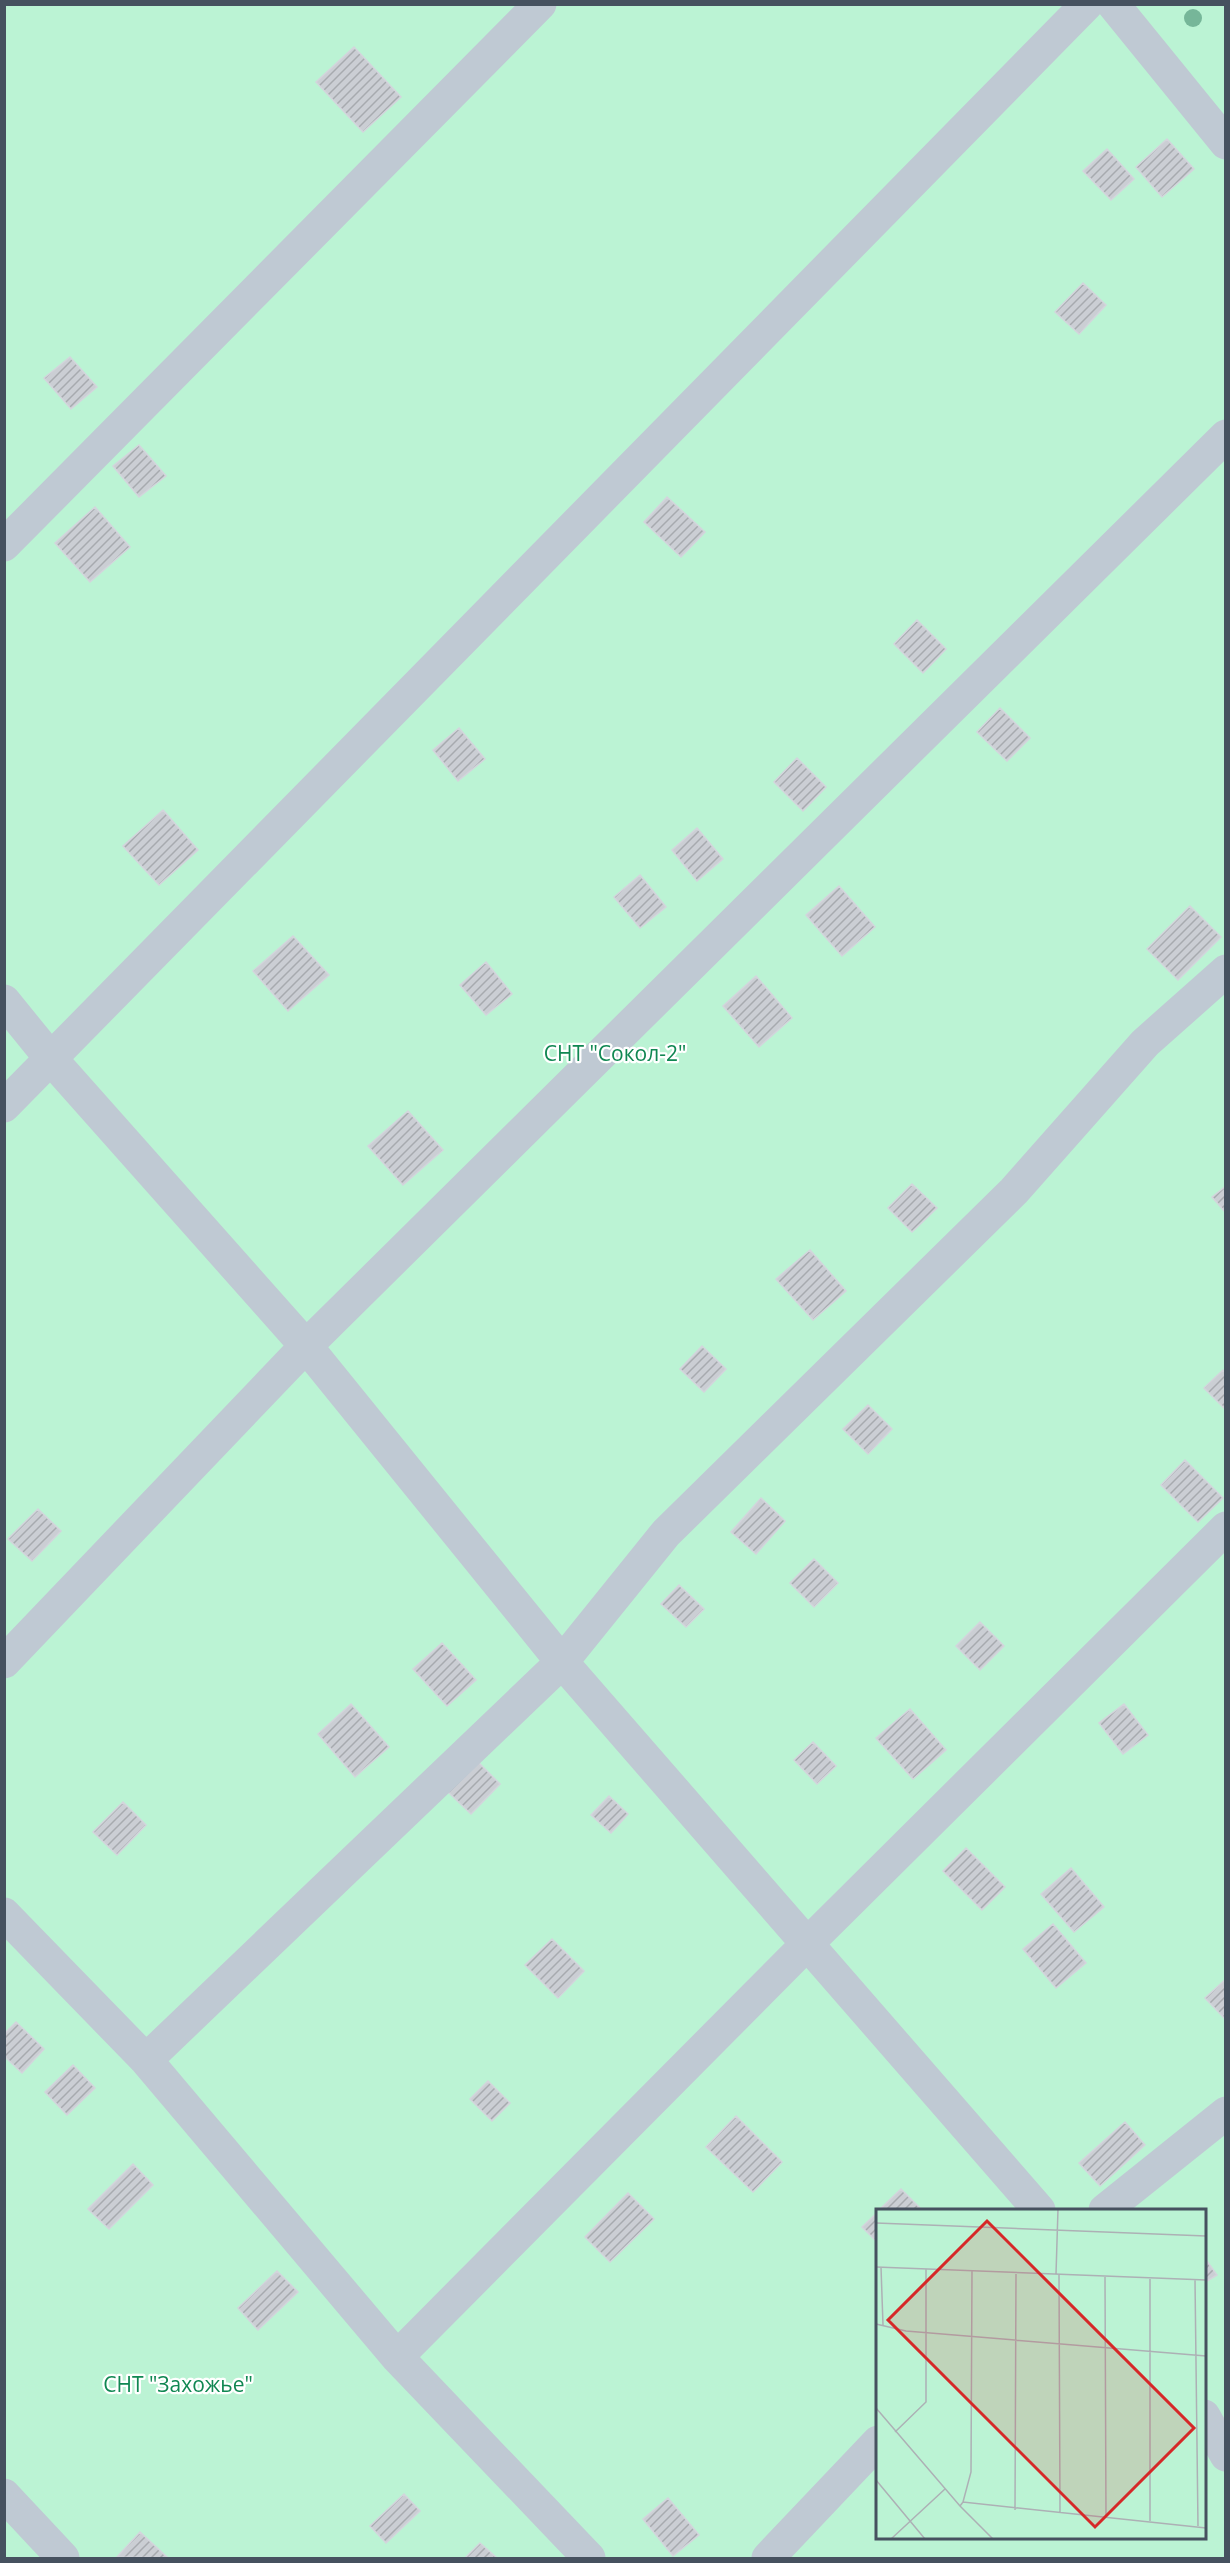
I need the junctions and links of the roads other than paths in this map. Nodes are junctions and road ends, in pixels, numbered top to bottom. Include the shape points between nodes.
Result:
1 (540, 4) edge
2 (1087, 4) edge
3 (1113, 4) edge
4 (1226, 143) edge
5 (1226, 436) edge
6 (4, 545) edge
7 (1226, 971) edge
8 (4, 1001) edge
9 (52, 1060) junction
10 (4, 1106) edge
11 (306, 1346) junction
12 (1226, 1528) edge
13 (4, 1662) edge
14 (562, 1662) junction
15 (4, 1914) edge
16 (806, 1945) junction
17 (146, 2060) junction
18 (1226, 2113) edge
19 (1038, 2209) edge
20 (1107, 2209) edge
21 (397, 2356) junction
22 (1206, 2420) edge
23 (876, 2444) edge
24 (1226, 2455) edge
25 (4, 2495) edge
26 (63, 2559) edge
27 (589, 2559) edge
28 (768, 2559) edge

1 - 6 lane
2 - 9 lane
3 - 4 lane
5 - 11 lane
7 - 14 lane via 1145,1043 1014,1191 666,1533
8 - 9 lane
9 - 10 lane
9 - 11 lane
11 - 13 lane
11 - 14 lane
12 - 16 lane
14 - 16 lane
14 - 17 lane
15 - 17 lane
16 - 19 lane
16 - 21 lane
17 - 21 lane
18 - 20 lane
21 - 27 lane
22 - 24 lane
23 - 28 lane
25 - 26 lane

